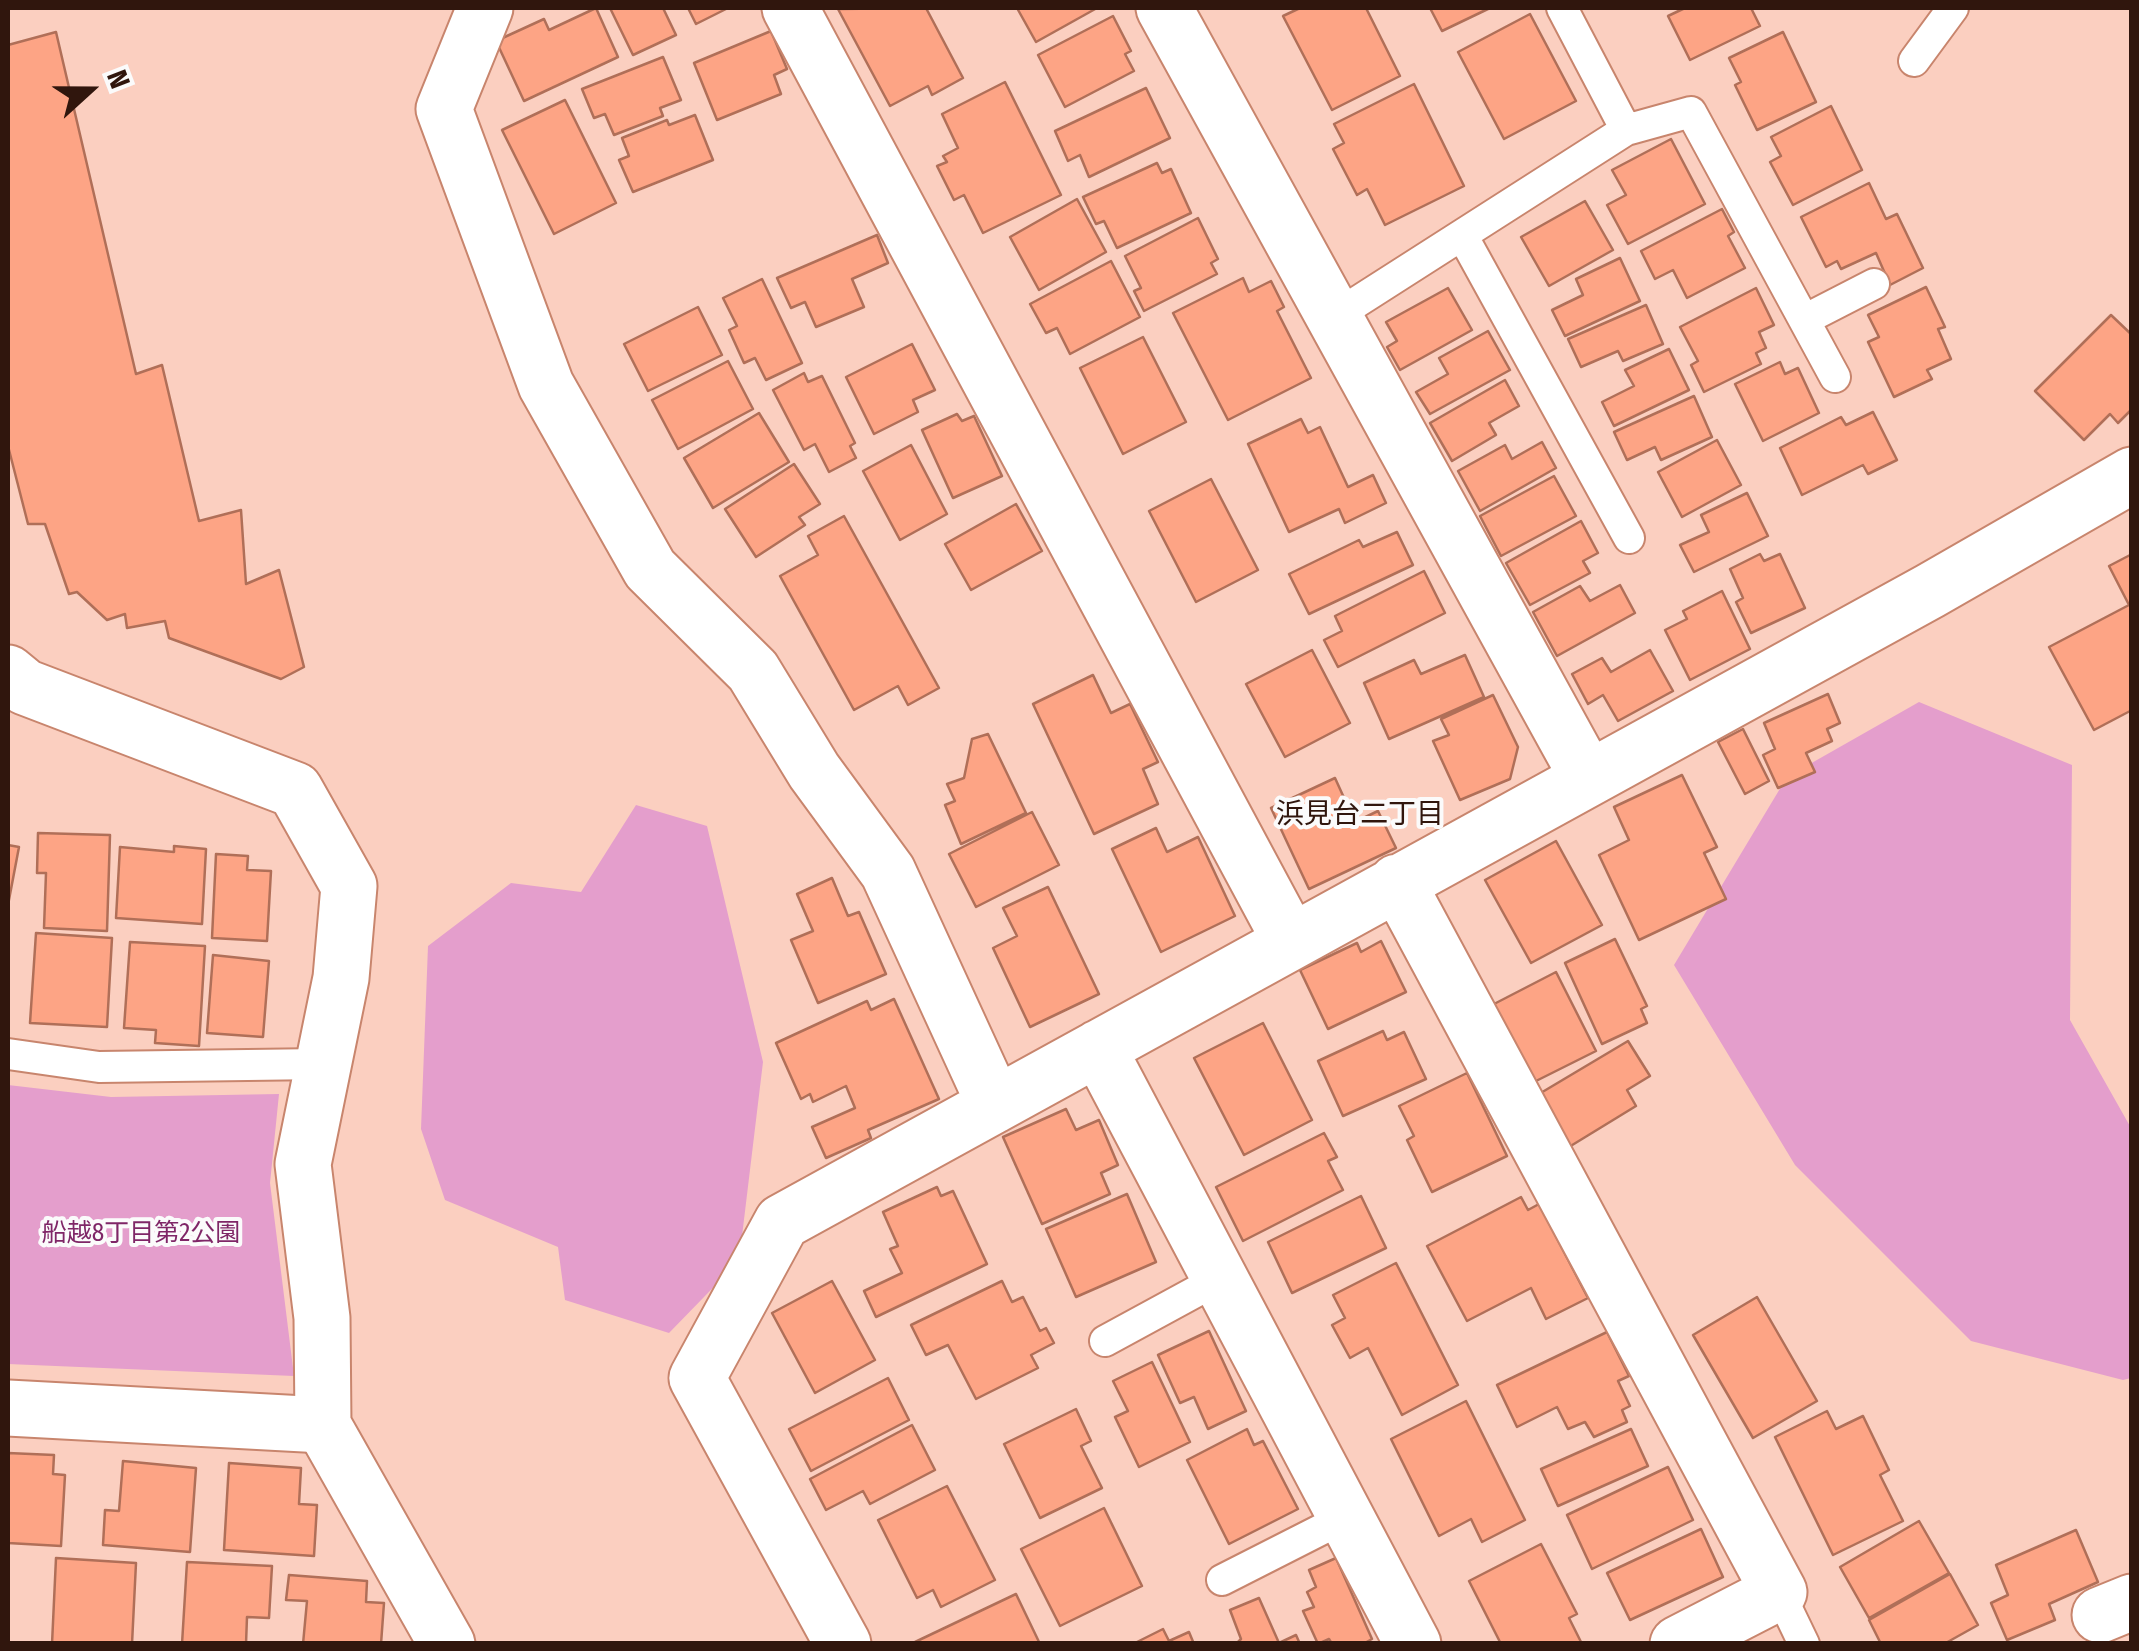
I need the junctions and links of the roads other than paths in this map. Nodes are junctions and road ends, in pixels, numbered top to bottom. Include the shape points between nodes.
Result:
1 (484, 8) edge
2 (790, 8) edge
3 (1164, 8) edge
4 (1562, 8) edge
5 (1953, 8) edge
6 (1914, 61) dead end
7 (1626, 130) junction
8 (1462, 235) junction
9 (1874, 284) dead end
10 (1332, 318) junction
11 (1804, 320) junction
12 (1835, 377) dead end
13 (2132, 475) edge
14 (1629, 538) dead end
15 (8, 673) edge
16 (1588, 778) junction
17 (1398, 882) junction
18 (1290, 940) junction
19 (1098, 1048) junction
20 (8, 1054) edge
21 (322, 1064) junction
22 (996, 1105) junction
23 (1219, 1278) junction
24 (1105, 1341) dead end
25 (8, 1408) edge
26 (323, 1425) junction
27 (1346, 1517) junction
28 (1222, 1580) dead end
29 (1778, 1592) junction
30 (447, 1644) edge
31 (842, 1644) edge
32 (1413, 1644) edge
33 (1678, 1644) edge
34 (1804, 1644) edge

1 - 22 street via 444,109 546,385 650,569 753,671 814,771 888,872
2 - 18 street
3 - 10 street
4 - 7 lane
5 - 6 lane
7 - 8 lane
7 - 11 lane via 1691,112
8 - 10 lane
8 - 14 lane
9 - 11 lane
10 - 16 street
11 - 12 lane
13 - 16 street
15 - 21 street via 25,687 295,790 349,886 341,978
16 - 17 street
17 - 18 street
17 - 29 street
18 - 19 street
19 - 22 street
19 - 23 street
20 - 21 lane via 100,1067
21 - 26 street via 303,1164 322,1318
22 - 31 street via 782,1222 698,1378
23 - 24 lane
23 - 27 street
25 - 26 street
26 - 30 street
27 - 28 lane
27 - 32 street
29 - 33 street
29 - 34 lane

